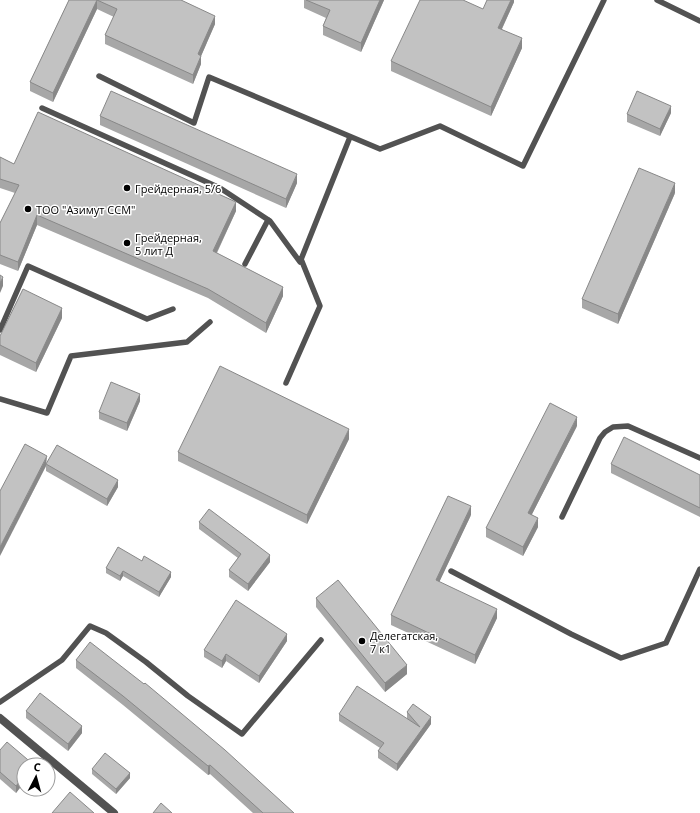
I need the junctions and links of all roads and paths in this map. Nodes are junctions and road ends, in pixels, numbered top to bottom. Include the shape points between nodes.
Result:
1 (604, 0) edge
2 (657, 0) edge
3 (700, 21) edge
4 (99, 76) dead end
5 (42, 108) dead end
6 (350, 137) junction
7 (268, 220) junction
8 (301, 259) junction
9 (245, 264) dead end
10 (173, 309) dead end
11 (210, 322) dead end
12 (0, 330) edge
13 (286, 383) dead end
14 (0, 399) edge
15 (700, 458) edge
16 (562, 517) dead end
17 (700, 569) edge
18 (451, 571) dead end
19 (321, 640) dead end
20 (0, 702) edge
21 (0, 718) edge
22 (114, 813) edge

1 - 6 lane via 523,166 440,126 380,149
2 - 3 lane
4 - 6 lane via 194,123 209,77
5 - 7 lane via 220,188
6 - 8 lane
7 - 8 lane via 300,262
7 - 9 lane
8 - 13 lane via 320,306
10 - 12 lane via 147,319 28,266
11 - 14 lane via 187,342 71,356 47,413
15 - 16 lane via 628,426 613,427 600,438
17 - 18 lane via 666,643 621,658
19 - 20 lane via 242,734 106,633 90,626 62,660
21 - 22 street

